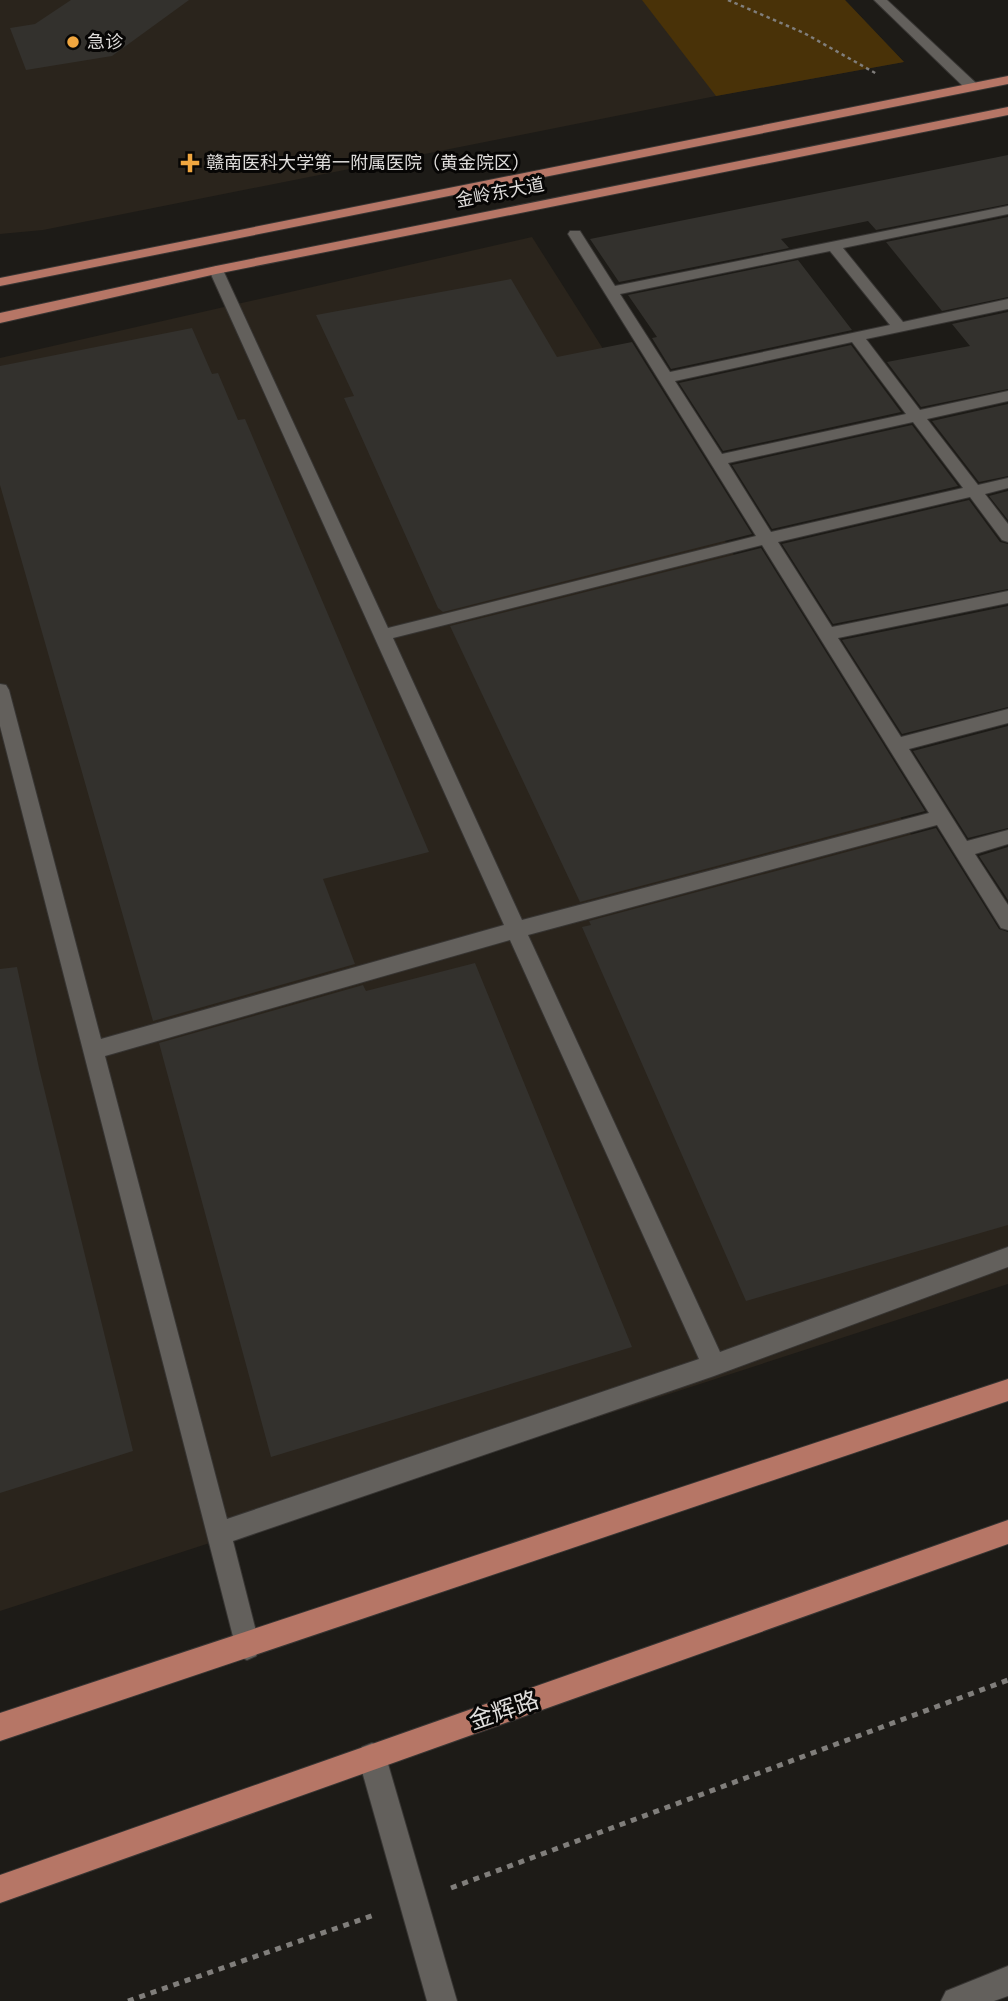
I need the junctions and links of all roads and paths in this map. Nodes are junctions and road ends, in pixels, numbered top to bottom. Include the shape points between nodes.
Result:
1 (728, 0) edge
2 (880, 0) edge
3 (878, 75) dead end
4 (1008, 80) edge
5 (972, 87) junction
6 (1007, 113) edge
7 (1008, 210) edge
8 (575, 234) dead end
9 (834, 246) junction
10 (216, 270) junction
11 (0, 282) edge
12 (611, 291) junction
13 (1008, 304) edge
14 (0, 318) edge
15 (900, 327) junction
16 (856, 337) junction
17 (666, 378) junction
18 (1008, 396) edge
19 (916, 416) junction
20 (718, 460) junction
21 (1008, 483) edge
22 (973, 491) junction
23 (1008, 536) edge
24 (766, 539) junction
25 (1008, 597) edge
26 (827, 634) junction
27 (382, 635) junction
28 (0, 690) edge
29 (1008, 716) edge
30 (3, 717) edge
31 (897, 745) junction
32 (941, 817) junction
33 (1008, 837) edge
34 (962, 849) junction
35 (1008, 922) edge
36 (516, 930) junction
37 (94, 1050) junction
38 (1008, 1257) edge
39 (714, 1364) junction
40 (1008, 1390) edge
41 (1008, 1532) edge
42 (218, 1534) junction
43 (247, 1647) junction
44 (1008, 1680) edge
45 (0, 1727) edge
46 (372, 1757) junction
47 (0, 1889) edge
48 (415, 1901) junction
49 (1008, 1981) edge
50 (128, 2001) edge
51 (442, 2001) edge
52 (956, 2001) edge

1 - 3 path via 853,58
2 - 5 street
4 - 5 main road, 金岭东大道
5 - 11 main road, 金岭东大道
6 - 10 main road, 金岭东大道
7 - 9 street
8 - 12 street
9 - 12 street
9 - 15 street
10 - 14 main road, 金岭东大道
10 - 27 street
12 - 17 street
13 - 15 street
15 - 16 street
16 - 17 street
16 - 19 street
17 - 20 street
18 - 19 street
19 - 20 street
19 - 22 street
20 - 24 street
21 - 22 street
22 - 23 street
22 - 24 street
24 - 26 street
24 - 27 street
25 - 26 street
26 - 31 street
27 - 36 street
28 - 30 street
29 - 31 street
30 - 37 street
31 - 32 street
32 - 34 street
32 - 36 street
33 - 34 street
34 - 35 street
36 - 37 street
36 - 39 street
37 - 42 street
38 - 39 street
39 - 42 street
40 - 43 main road
41 - 46 main road, 金辉路
42 - 43 street
43 - 45 main road
44 - 48 path
46 - 47 main road, 金辉路
46 - 48 street
48 - 50 path
48 - 51 street
49 - 52 street

